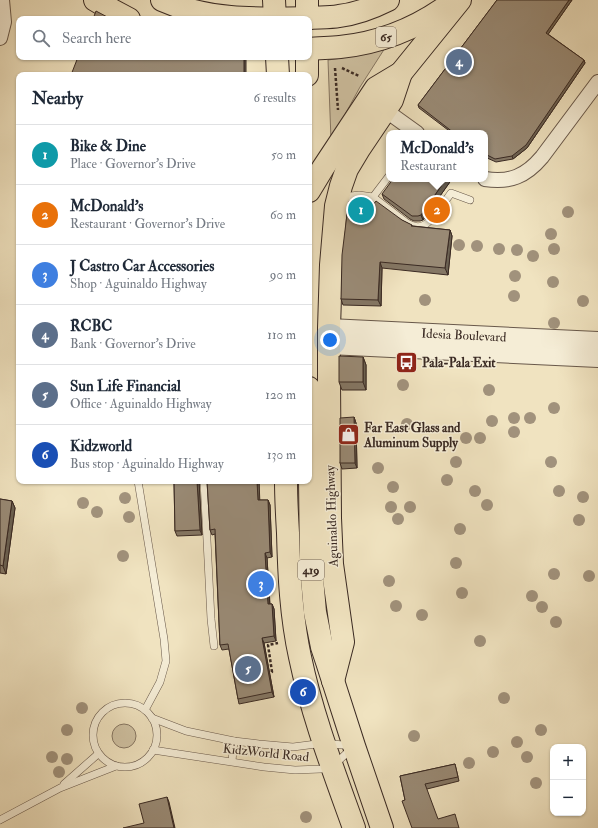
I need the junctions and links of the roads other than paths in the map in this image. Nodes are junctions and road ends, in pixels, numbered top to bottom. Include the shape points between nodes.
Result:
1 (2, 0) edge
2 (95, 0) edge
3 (162, 0) edge
4 (388, 0) edge
5 (455, 0) edge
6 (460, 0) edge
7 (275, 12) edge
8 (307, 12) edge
9 (123, 16) edge
10 (222, 16) edge
11 (238, 16) edge
12 (0, 38) edge
13 (312, 49) edge
14 (277, 60) edge
15 (307, 60) edge
16 (278, 72) edge
17 (307, 72) edge
18 (401, 73) junction
19 (598, 82) edge
20 (385, 110) junction
21 (413, 130) edge
22 (488, 179) edge
23 (386, 180) edge
24 (312, 186) edge
25 (373, 197) junction
26 (470, 200) dead end
27 (336, 206) junction
28 (329, 337) junction
29 (598, 341) edge
30 (598, 358) edge
31 (138, 484) edge
32 (204, 484) edge
33 (286, 484) edge
34 (310, 484) edge
35 (214, 646) dead end
36 (333, 681) junction
37 (145, 710) junction
38 (152, 718) junction
39 (234, 741) junction
40 (324, 743) junction
41 (354, 746) junction
42 (153, 750) junction
43 (98, 754) junction
44 (232, 762) junction
45 (116, 766) junction
46 (332, 767) junction
47 (60, 788) junction
48 (0, 820) edge
49 (354, 828) edge
50 (382, 828) edge

1 - 12 street via 4,22
2 - 9 main road
3 - 10 main road via 185,9
4 - 8 main road via 374,7 334,17
5 - 13 main road, 65 via 425,21 388,36 341,47
6 - 18 main road
7 - 8 main road
7 - 11 main road
14 - 16 main road
15 - 17 main road
18 - 20 main road, Aguinaldo Highway via 392,100
18 - 24 main road via 376,88
19 - 22 street via 534,167 508,180
20 - 21 street
20 - 27 main road, Aguinaldo Highway via 347,169
23 - 25 lane
25 - 26 lane via 410,225 417,226 430,221 451,193
25 - 27 lane via 351,196
27 - 28 main road, Aguinaldo Highway / 419 via 330,265
28 - 29 street, Idesia Boulevard
28 - 30 street, Idesia Boulevard
28 - 36 main road, Aguinaldo Highway / 419 via 331,545 343,642
31 - 37 lane via 166,661 160,682
32 - 35 lane
33 - 40 main road, 419 via 288,562 295,632 309,697
34 - 36 main road, Aguinaldo Highway / 419 via 313,590 318,630
36 - 41 main road, Aguinaldo Highway / 419
37 - 38 lane
37 - 43 lane via 136,705 116,704 99,715 92,734
38 - 39 lane, KidzWorld Road via 186,731
38 - 42 lane via 157,734
39 - 40 lane, KidzWorld Road via 293,747
39 - 44 lane
40 - 41 lane, KidzWorld Road
40 - 46 main road, 419
41 - 46 lane
41 - 50 main road, Aguinaldo Highway / 419
42 - 44 lane, KidzWorld Road
42 - 45 lane via 147,759 137,765
43 - 45 lane
43 - 47 lane
44 - 46 lane, KidzWorld Road via 295,770
45 - 47 lane
46 - 49 main road, 419
47 - 48 lane

